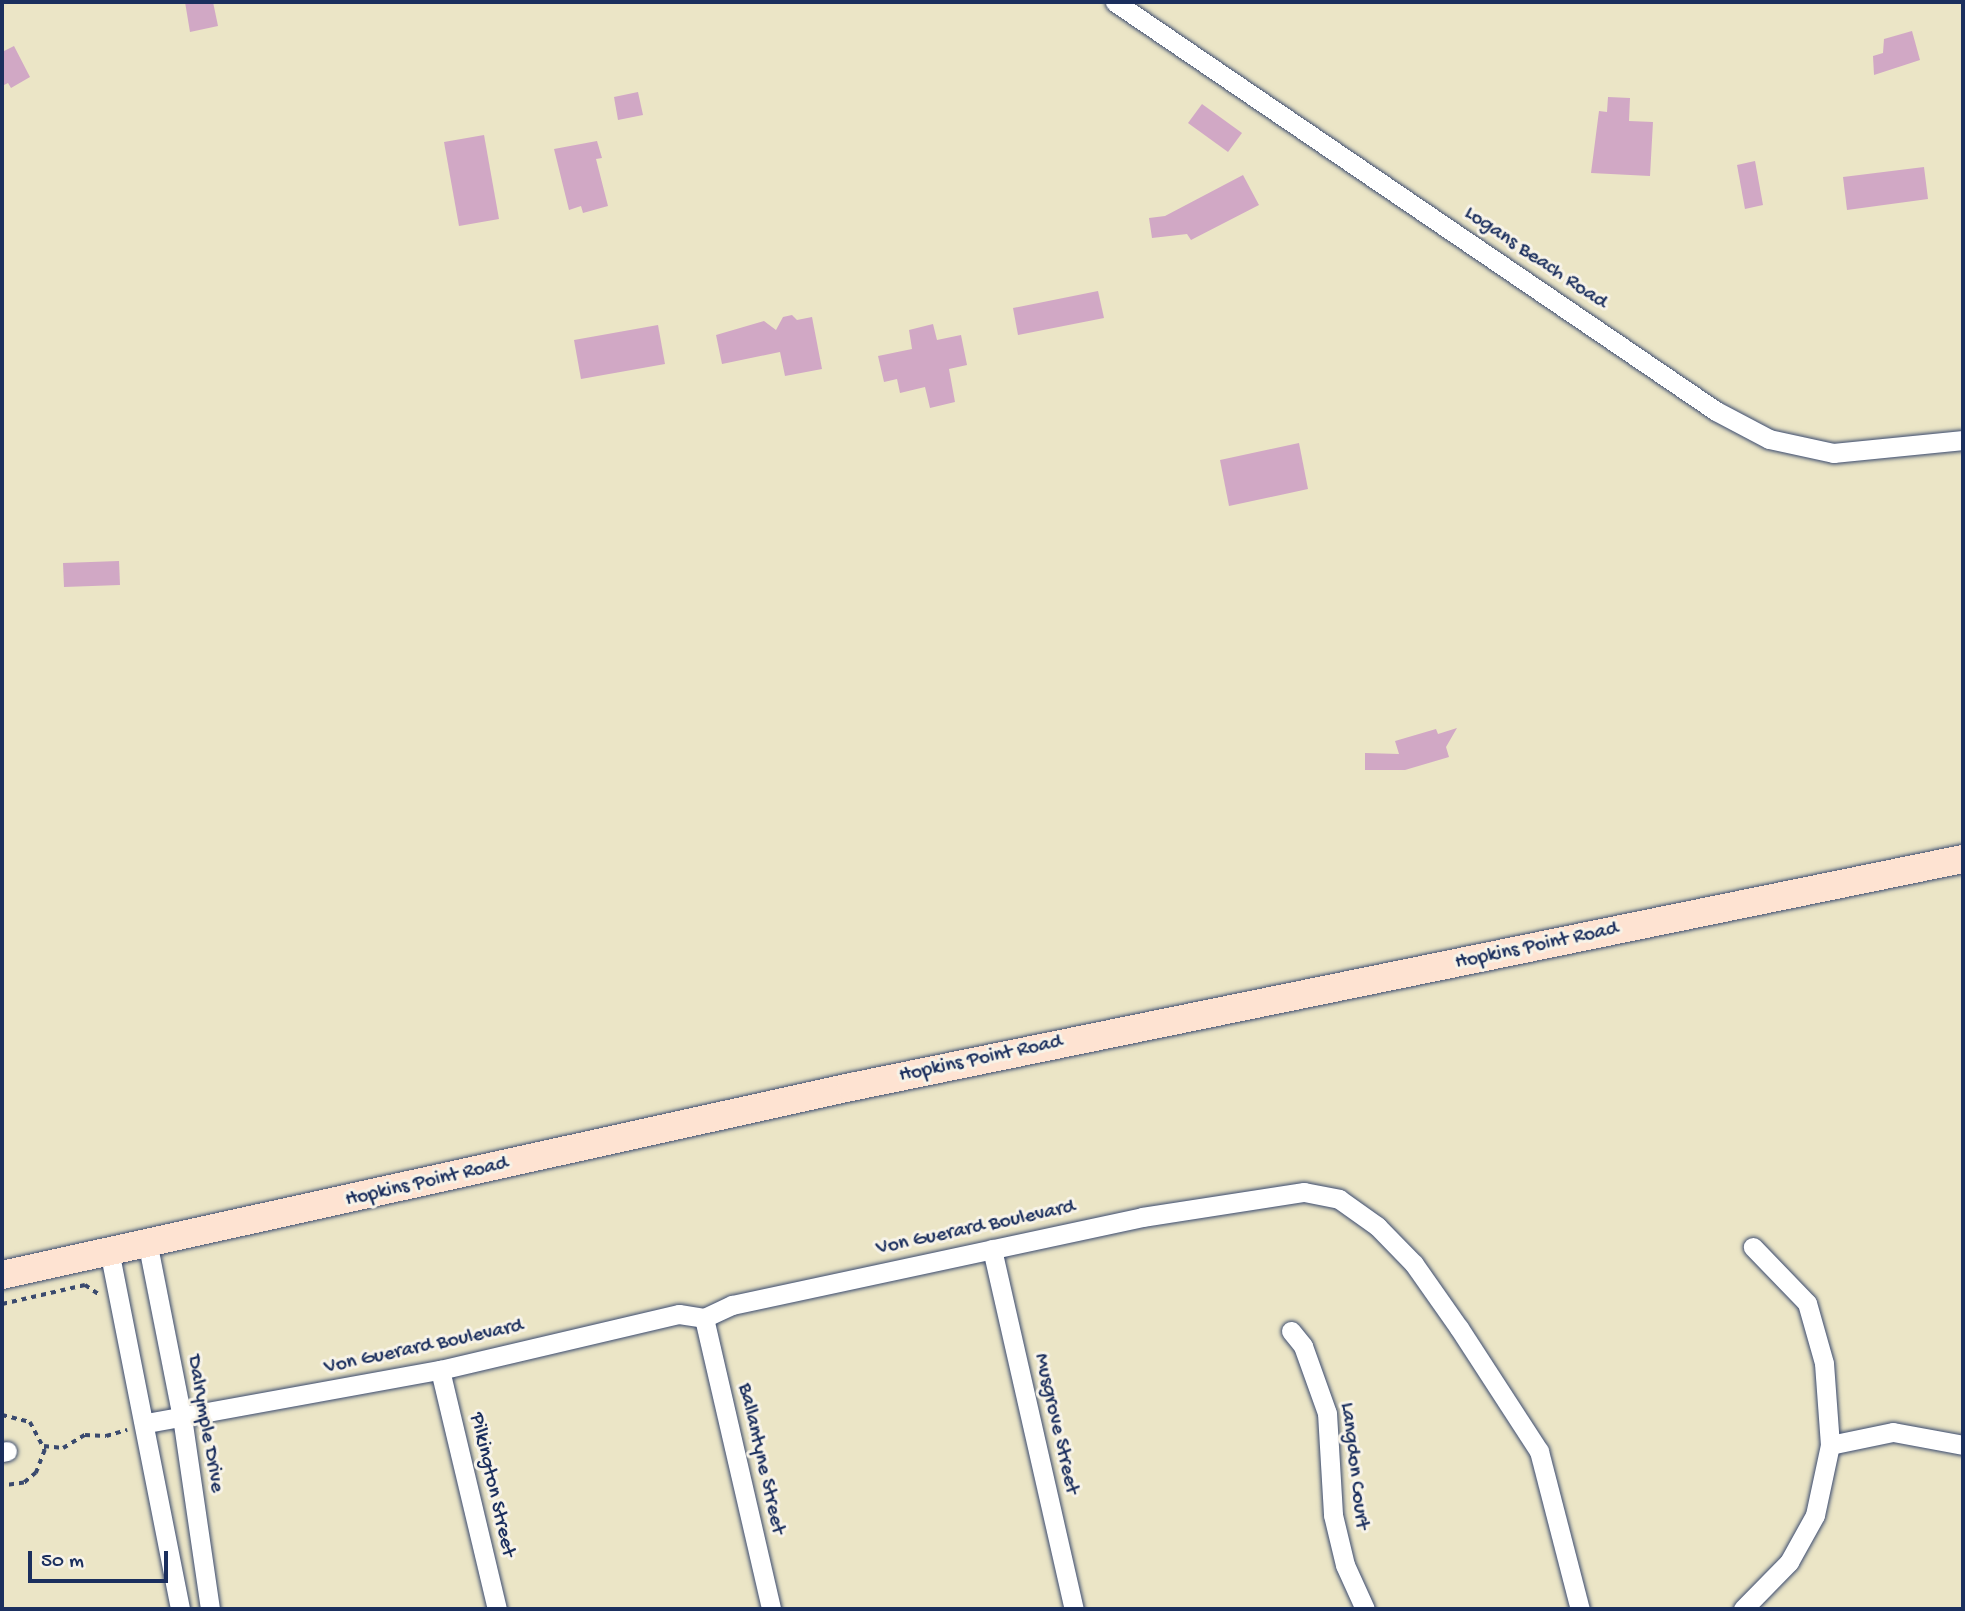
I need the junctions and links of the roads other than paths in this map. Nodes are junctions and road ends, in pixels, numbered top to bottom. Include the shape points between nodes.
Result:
1 (1115, 2) edge
2 (1963, 440) edge
3 (1963, 859) edge
4 (148, 1246) junction
5 (1753, 1247) dead end
6 (992, 1249) junction
7 (110, 1255) junction
8 (2, 1275) edge
9 (704, 1318) junction
10 (1291, 1331) dead end
11 (440, 1370) junction
12 (182, 1417) junction
13 (147, 1423) junction
14 (1830, 1445) junction
15 (1963, 1445) edge
16 (180, 1609) edge
17 (210, 1609) edge
18 (496, 1609) edge
19 (771, 1609) edge
20 (1073, 1609) edge
21 (1365, 1609) edge
22 (1580, 1609) edge
23 (1743, 1609) edge

1 - 2 street, Logans Beach Road via 1716,411 1769,439 1833,453
3 - 4 street, Hopkins Point Road via 851,1087
4 - 7 street, Hopkins Point Road
4 - 12 street, Dalrymple Drive
5 - 14 street via 1807,1303 1824,1363
6 - 9 street, Von Guerard Boulevard via 732,1305
6 - 20 street, Musgrove Street
6 - 22 street, Von Guerard Boulevard via 1250,1199 1304,1192 1339,1199 1377,1226 1414,1264 1539,1451
7 - 8 street, Hopkins Point Road
7 - 13 street
9 - 11 street, Von Guerard Boulevard via 679,1314
9 - 19 street, Ballantyne Street
10 - 21 street, Langdon Court via 1303,1346 1327,1413 1333,1515 1345,1565
11 - 12 street, Von Guerard Boulevard
11 - 18 street, Pilkington Street
12 - 13 street, Von Guerard Boulevard
12 - 17 street, Dalrymple Drive
13 - 16 street
14 - 15 street via 1893,1432
14 - 23 street via 1815,1515 1789,1562

